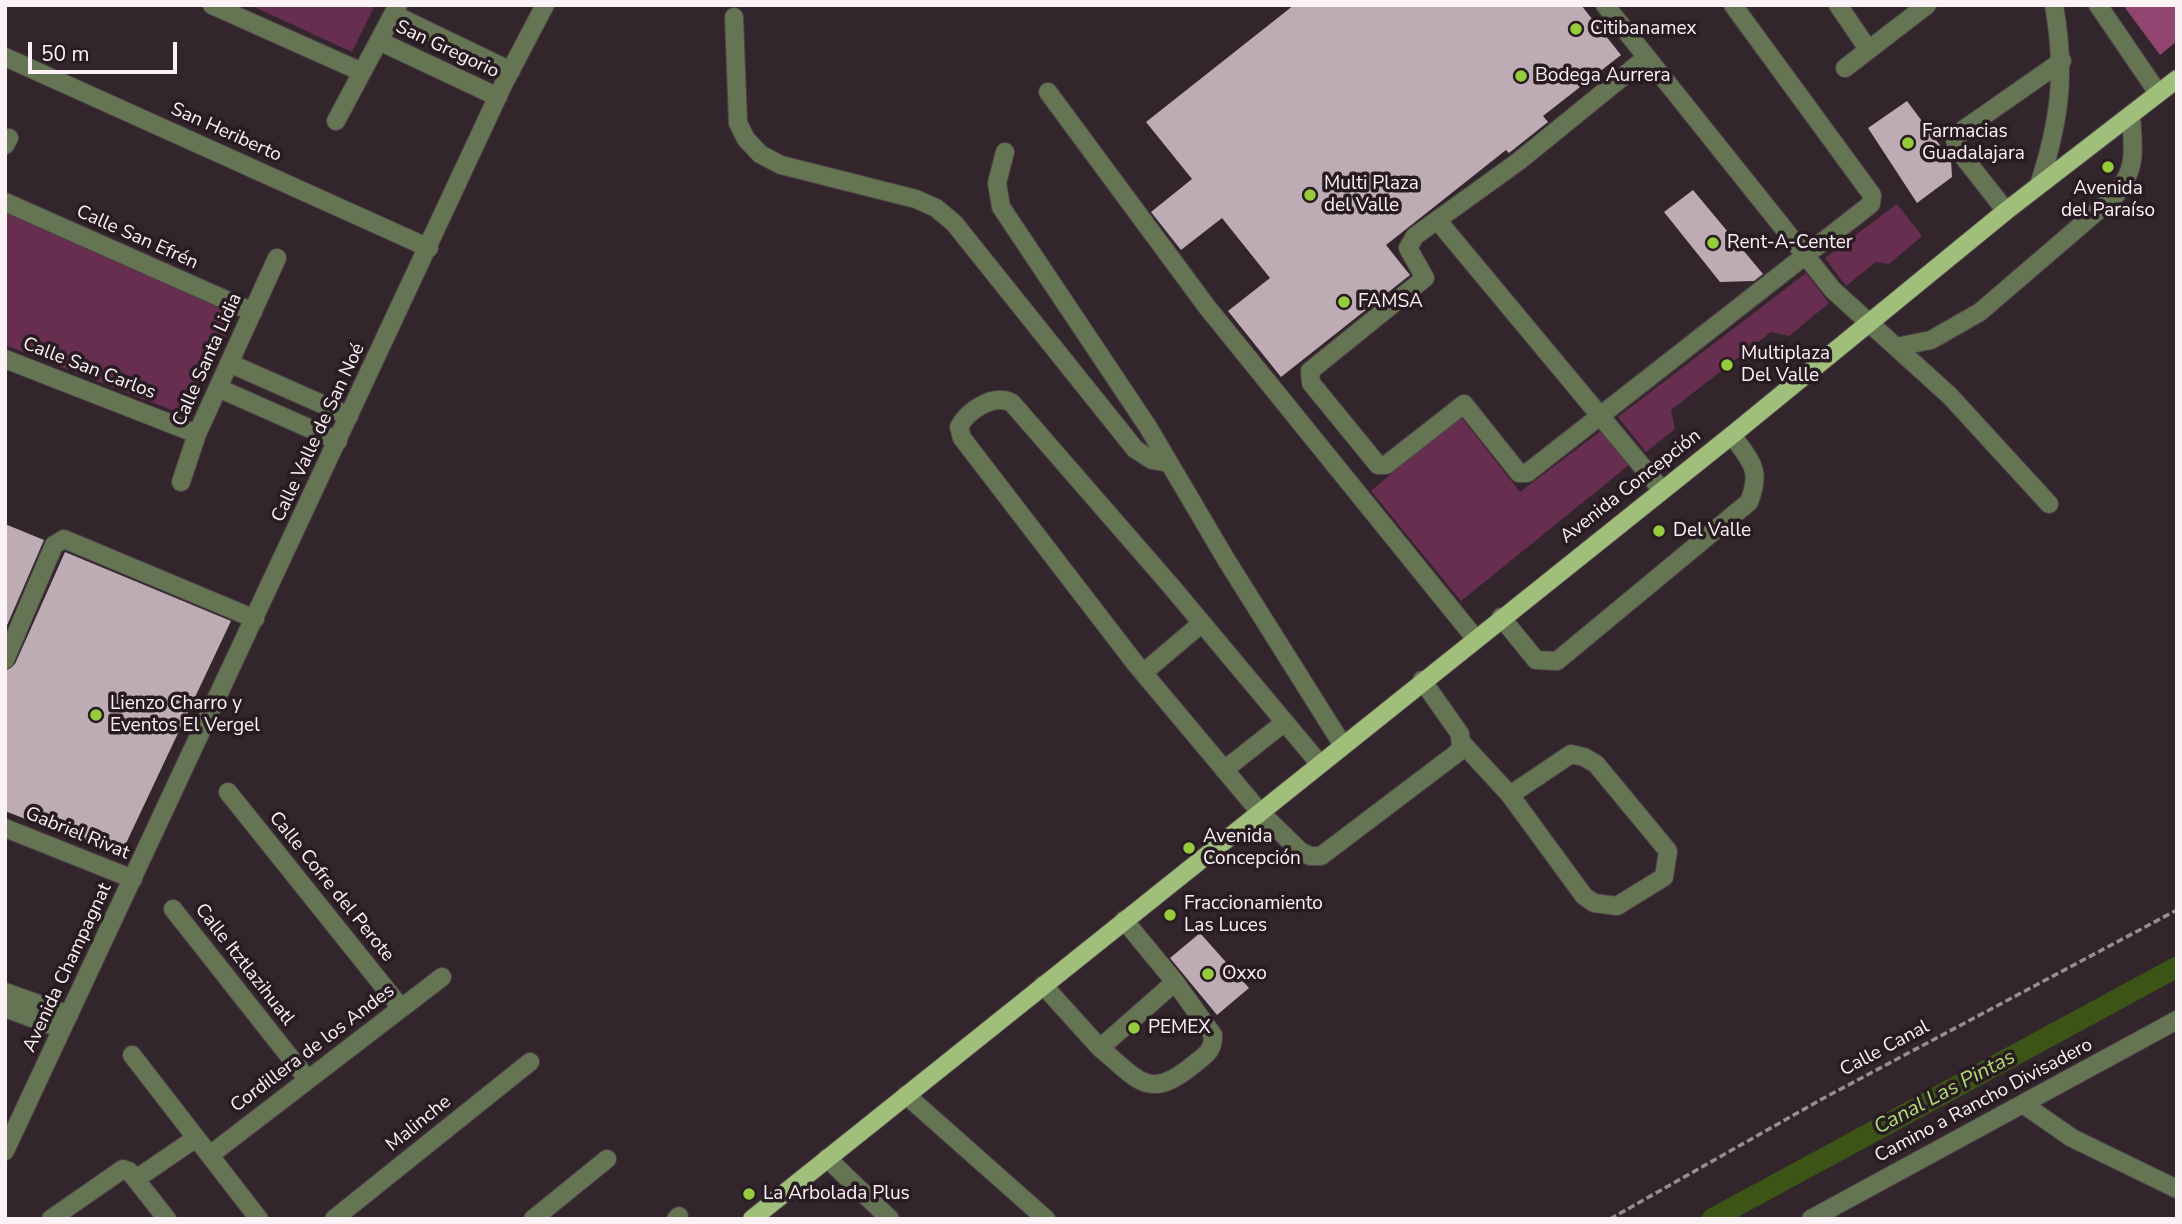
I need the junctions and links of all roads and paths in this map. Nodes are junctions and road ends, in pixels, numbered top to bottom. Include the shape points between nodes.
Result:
1 (212, 5) edge
2 (544, 5) edge
3 (1605, 5) edge
4 (1733, 5) edge
5 (1838, 5) edge
6 (1927, 5) edge
7 (2054, 5) edge
8 (2098, 5) edge
9 (395, 10) edge
10 (734, 17) dead end
11 (379, 41) junction
12 (1868, 49) junction
13 (5, 57) edge
14 (1647, 57) junction
15 (2062, 61) junction
16 (1845, 68) dead end
17 (511, 71) junction
18 (362, 72) junction
19 (2177, 79) edge
20 (1048, 92) dead end
21 (2158, 93) junction
22 (498, 97) junction
23 (2131, 115) junction
24 (336, 121) dead end
25 (1005, 152) dead end
26 (2039, 185) junction
27 (5, 202) edge
28 (2006, 211) junction
29 (1438, 221) junction
30 (429, 248) junction
31 (1805, 255) junction
32 (277, 258) dead end
33 (253, 312) junction
34 (1868, 322) junction
35 (1896, 347) junction
36 (5, 359) edge
37 (229, 363) junction
38 (218, 388) junction
39 (349, 416) junction
40 (1600, 416) junction
41 (197, 434) junction
42 (1732, 435) junction
43 (338, 441) junction
44 (1169, 463) junction
45 (181, 482) dead end
46 (1661, 489) junction
47 (2049, 504) dead end
48 (1501, 617) junction
49 (256, 620) junction
50 (1202, 622) junction
51 (1475, 638) junction
52 (5, 660) edge
53 (1143, 673) junction
54 (1422, 680) junction
55 (1285, 722) junction
56 (1342, 744) junction
57 (1463, 744) junction
58 (1319, 763) junction
59 (1224, 770) junction
60 (228, 792) dead end
61 (1510, 795) junction
62 (1259, 811) junction
63 (5, 828) edge
64 (133, 879) junction
65 (173, 909) dead end
66 (2177, 910) edge
67 (1124, 920) junction
68 (442, 977) dead end
69 (1175, 982) junction
70 (1042, 985) junction
71 (5, 992) edge
72 (5, 1008) edge
73 (401, 1008) junction
74 (2177, 1020) edge
75 (66, 1022) junction
76 (1100, 1048) junction
77 (132, 1055) dead end
78 (530, 1062) dead end
79 (308, 1080) junction
80 (906, 1095) junction
81 (2023, 1104) junction
82 (196, 1138) junction
83 (5, 1151) edge
84 (210, 1155) junction
85 (827, 1158) junction
86 (607, 1159) dead end
87 (136, 1180) junction
88 (2177, 1189) edge
89 (51, 1219) edge
90 (167, 1219) edge
91 (259, 1219) edge
92 (334, 1219) edge
93 (533, 1219) edge
94 (752, 1219) edge
95 (890, 1219) edge
96 (1046, 1219) edge
97 (1609, 1219) edge
98 (1811, 1219) edge

1 - 18 street
2 - 17 street, Calle Valle de San Noé
3 - 14 street
4 - 31 street via 1872,195 1868,207
5 - 12 street
6 - 12 street
7 - 15 street
8 - 21 street
9 - 11 street
9 - 17 street, San Gregorio
10 - 44 street via 738,123 760,154 781,165 936,208 954,223 1135,449 1152,460
11 - 18 street
11 - 22 street, San Gregorio
12 - 16 street
13 - 30 street, San Heriberto
14 - 29 street
14 - 31 street
15 - 26 street via 2059,114
15 - 28 street via 1955,140
17 - 22 street, Calle Valle de San Noé
18 - 24 street
19 - 21 main road, Avenida Concepción
20 - 51 street via 1207,307
21 - 23 main road, Avenida Concepción
22 - 30 street, Calle Valle de San Noé
23 - 26 main road, Avenida Concepción
23 - 35 street via 2133,163 2128,180 2115,196 1980,312 1931,340
25 - 44 street via 997,183 1001,207
26 - 28 main road, Avenida Concepción
27 - 33 street, Calle San Efrén
28 - 34 main road, Avenida Concepción
29 - 40 street
29 - 40 street via 1415,236 1408,248 1425,278 1308,375 1368,453 1378,465 1386,465 1464,404 1524,475
30 - 39 street, Calle Valle de San Noé
31 - 34 street via 1833,290
31 - 40 street
32 - 33 street, Calle Santa Lidia
33 - 37 street, Calle Santa Lidia
34 - 35 street
34 - 42 main road, Avenida Concepción
35 - 47 street via 1950,396
36 - 41 street, Calle San Carlos
37 - 38 street, Calle Santa Lidia
37 - 39 street
38 - 41 street, Calle Santa Lidia
38 - 43 street
39 - 43 street, Calle Valle de San Noé
40 - 46 street
41 - 45 street, Calle Santa Lidia
42 - 46 main road, Avenida Concepción
42 - 48 street via 1755,468 1749,502 1557,660 1536,660
43 - 49 street, Calle Valle de San Noé
44 - 56 street
46 - 48 main road, Avenida Concepción
48 - 51 main road, Avenida Concepción
49 - 52 street via 64,539 54,545
49 - 64 street, Calle Valle de San Noé
50 - 53 street
50 - 53 street via 1012,403 999,398 964,420 959,427 962,438
50 - 55 street
51 - 54 main road, Avenida Concepción
53 - 59 street
54 - 56 main road, Avenida Concepción
54 - 57 street
55 - 58 street
55 - 59 street
56 - 58 main road, Avenida Concepción
57 - 61 street
57 - 62 street via 1458,754 1321,856 1300,851
58 - 62 main road, Avenida Concepción
59 - 62 street
60 - 73 street, Calle Cofre del Perote
61 - 61 street via 1594,903 1617,906 1664,877 1668,851 1596,764 1584,757 1571,754
62 - 67 main road, Avenida Concepción
63 - 64 street, Gabriel Rivat
64 - 75 street, Avenida Champagnat
65 - 79 street, Calle Itztlazihuatl
66 - 97 path, Calle Canal via 1822,1099
67 - 69 street
67 - 70 main road, Avenida Concepción
68 - 73 street, Cordillera de los Andes
69 - 76 street
69 - 76 street via 1213,1035 1210,1052 1175,1080 1158,1086 1144,1083
70 - 76 street
70 - 80 main road, Avenida Concepción
71 - 75 street
72 - 75 street
73 - 79 street, Cordillera de los Andes
74 - 81 street, Camino a Rancho Divisadero
75 - 83 street, Avenida Champagnat
77 - 82 street
78 - 92 street, Malinche
79 - 84 street, Cordillera de los Andes
80 - 85 main road, Avenida Concepción
80 - 96 street
81 - 88 street via 2072,1138
81 - 98 street, Camino a Rancho Divisadero
82 - 84 street
82 - 87 street
84 - 91 street
85 - 94 main road, Avenida Concepción
85 - 95 street
86 - 93 street
87 - 89 street via 123,1168
87 - 90 street

